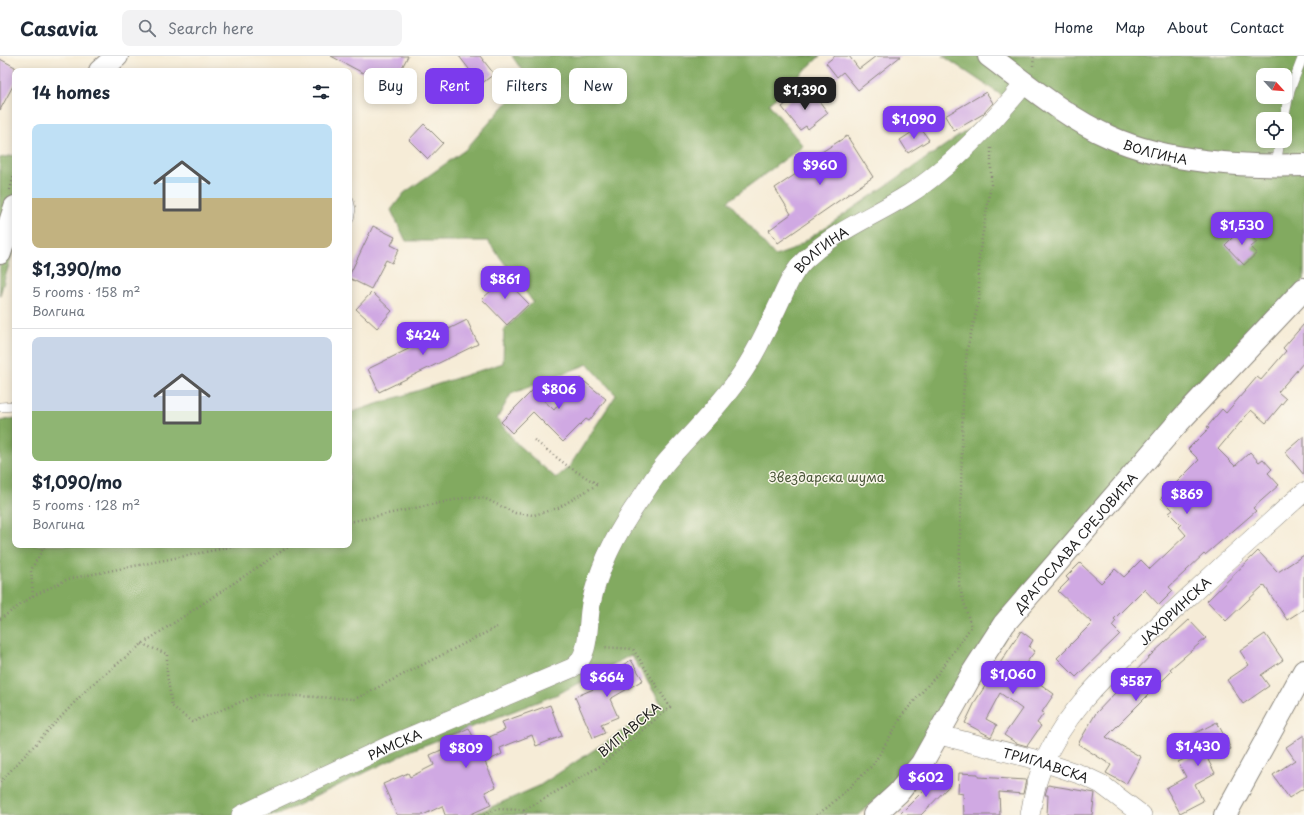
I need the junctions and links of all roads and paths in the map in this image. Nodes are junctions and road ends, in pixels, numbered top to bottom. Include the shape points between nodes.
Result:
1 (989, 56) edge
2 (1303, 56) edge
3 (1025, 83) junction
4 (1285, 112) edge
5 (992, 120) junction
6 (1279, 148) edge
7 (1304, 165) edge
8 (1276, 166) junction
9 (12, 216) edge
10 (0, 253) edge
11 (1304, 289) edge
12 (12, 406) edge
13 (0, 407) edge
14 (534, 440) dead end
15 (1304, 492) edge
16 (352, 521) edge
17 (43, 548) edge
18 (225, 548) edge
19 (286, 548) edge
20 (33, 596) junction
21 (0, 619) edge
22 (496, 627) dead end
23 (142, 644) junction
24 (584, 650) junction
25 (1304, 671) edge
26 (940, 734) junction
27 (1045, 762) junction
28 (0, 782) edge
29 (524, 810) junction
30 (241, 815) edge
31 (484, 815) edge
32 (526, 815) edge
33 (816, 815) edge
34 (874, 815) edge
35 (1030, 815) edge
36 (1142, 815) edge
37 (1225, 815) edge

1 - 3 main road, ВОЛГИНА
2 - 4 lane via 1290,90
3 - 5 street, ВОЛГИНА
3 - 8 main road, ВОЛГИНА via 1074,117 1109,137 1143,149 1195,160
5 - 24 street, ВОЛГИНА via 955,157 911,193 836,237 809,256 794,272 756,350 739,378 712,413 667,461 621,529 605,559 591,604
5 - 33 path via 991,185 979,256 979,302 967,349 962,396 959,585 971,627 940,671 904,713 872,765 828,807
6 - 8 lane
7 - 8 main road, ВОЛГИНА
9 - 10 main road
11 - 26 main road, ДРАГОСЛАВА СРЕЈОВИЋА via 1176,425 1004,624 973,672
12 - 13 lane
14 - 16 path via 569,467 598,484 558,508 534,515 515,513 484,498 468,497
15 - 27 street, ЈАХОРИНСКА via 1216,570 1115,668 1075,712
17 - 20 path via 31,570
18 - 20 path via 68,579
19 - 23 path
20 - 21 path
22 - 23 path via 355,699 260,694 192,722 172,706 167,654
23 - 28 path via 89,687
24 - 29 path, ВИПАВСКА via 598,647 633,649 670,707 600,766
24 - 30 street, РАМСКА via 579,663 572,668 395,743
25 - 37 main road
26 - 27 street, ТРИГЛАВСКА
26 - 34 main road, ДРАГОСЛАВА СРЕЈОВИЋА via 915,774
27 - 35 street, ЈАХОРИНСКА via 1037,782
27 - 36 street, ТРИГЛАВСКА via 1101,784
29 - 31 path via 497,809
29 - 32 path

